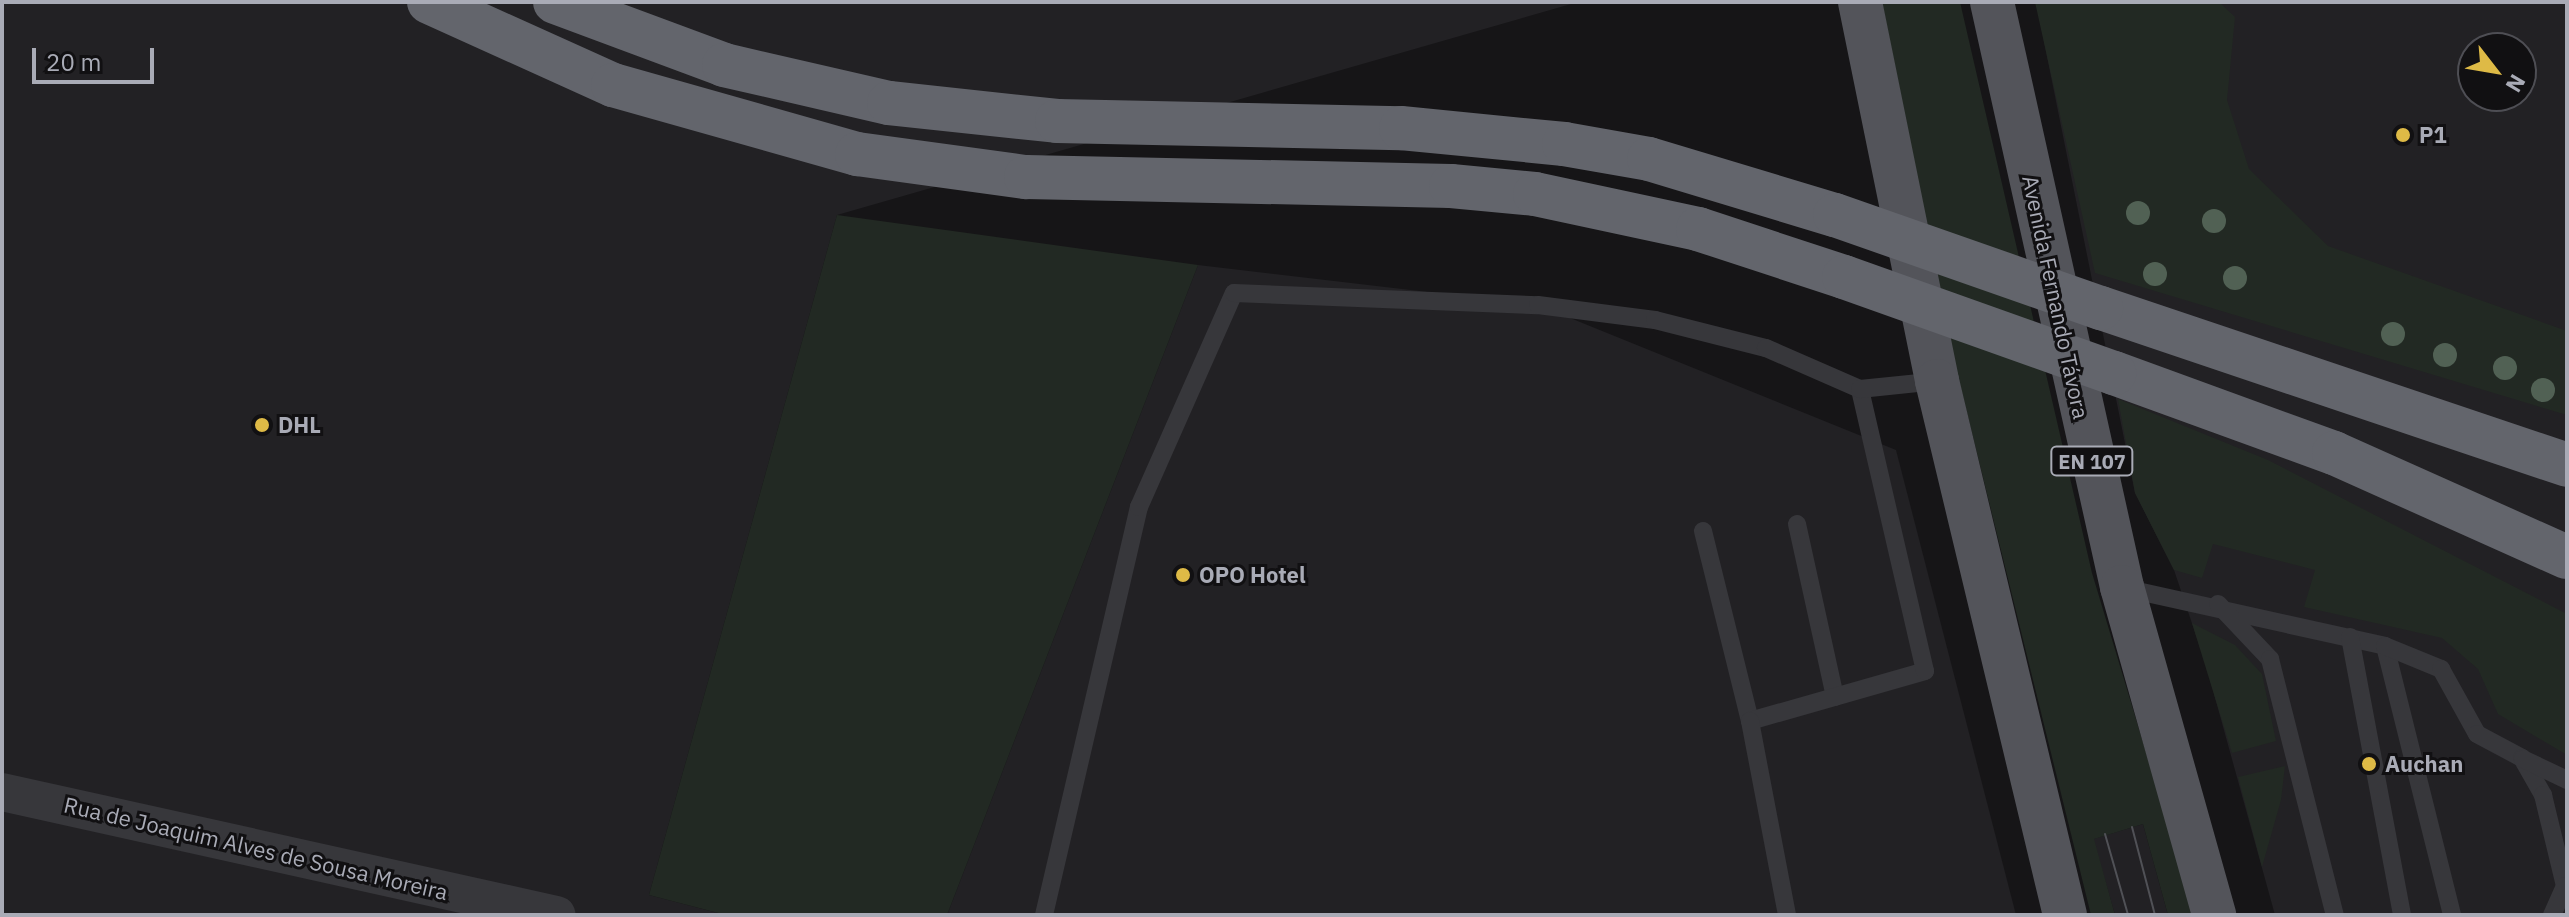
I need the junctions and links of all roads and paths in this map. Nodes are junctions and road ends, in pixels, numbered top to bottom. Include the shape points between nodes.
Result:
1 (429, 2) edge
2 (555, 2) edge
3 (1860, 2) edge
4 (1992, 2) edge
5 (1937, 381) junction
6 (1860, 389) junction
7 (2394, 402) junction
8 (2567, 442) edge
9 (2567, 465) edge
10 (2427, 495) junction
11 (1797, 524) dead end
12 (1703, 531) dead end
13 (2567, 534) edge
14 (2567, 557) edge
15 (2567, 577) edge
16 (2122, 587) junction
17 (2218, 604) junction
18 (2350, 637) junction
19 (2385, 646) junction
20 (1835, 697) junction
21 (1750, 721) junction
22 (2522, 758) junction
23 (2567, 780) edge
24 (2, 792) edge
25 (557, 915) edge
26 (1044, 915) edge
27 (1787, 915) edge
28 (2065, 915) edge
29 (2214, 915) edge
30 (2335, 915) edge
31 (2402, 915) edge
32 (2452, 915) edge
33 (2552, 915) edge

1 - 10 highway, bridge via 613,85 776,136 942,168 1117,180 1451,186 1535,194 1698,229 2114,373
2 - 7 highway, bridge via 724,65 889,103 1057,121 1401,128 1564,144 1662,163 1835,215
3 - 5 main road
4 - 16 main road, Avenida Fernando Távora / EN 107
5 - 6 lane
5 - 28 main road
6 - 20 lane via 1925,671
6 - 26 lane via 1766,348 1655,320 1538,305 1234,293 1139,507
7 - 8 highway
7 - 9 highway
10 - 13 highway
10 - 14 highway
10 - 15 highway
11 - 20 lane
12 - 21 lane
16 - 17 lane
16 - 29 main road, Avenida Fernando Távora / EN 107
17 - 18 lane
17 - 30 lane via 2270,659
18 - 19 lane
18 - 31 lane
19 - 22 lane via 2441,669 2477,734
19 - 32 lane
20 - 21 lane
21 - 27 lane
22 - 23 lane
22 - 33 lane via 2543,795 2565,886
24 - 25 street, Rua de Joaquim Alves de Sousa Moreira

